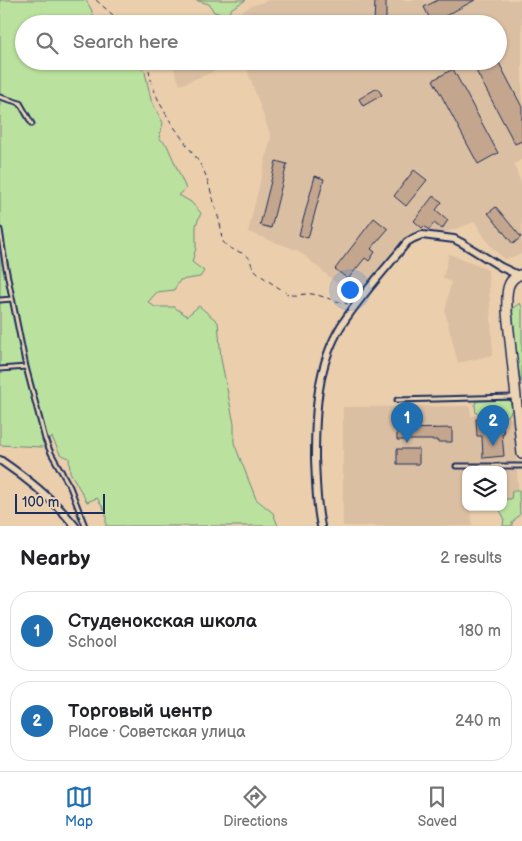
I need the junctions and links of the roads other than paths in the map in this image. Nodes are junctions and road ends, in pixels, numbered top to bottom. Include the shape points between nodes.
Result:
1 (0, 97) edge
2 (32, 124) dead end
3 (0, 230) edge
4 (520, 274) edge
5 (12, 299) junction
6 (0, 300) edge
7 (26, 366) junction
8 (0, 369) edge
9 (516, 397) junction
10 (397, 400) dead end
11 (520, 424) edge
12 (522, 454) edge
13 (0, 460) edge
14 (456, 466) dead end
15 (522, 466) edge
16 (75, 526) edge
17 (85, 526) edge
18 (321, 526) edge

1 - 2 lane via 20,103
3 - 5 lane
4 - 9 street via 511,280 507,293
4 - 18 street via 462,243 422,235 408,242 358,302 332,344 320,385 316,410 316,470
5 - 6 lane
5 - 7 lane
7 - 8 lane
7 - 17 lane via 45,439 70,486
9 - 10 lane
9 - 11 street
11 - 12 street
13 - 16 street via 36,486
14 - 15 lane

